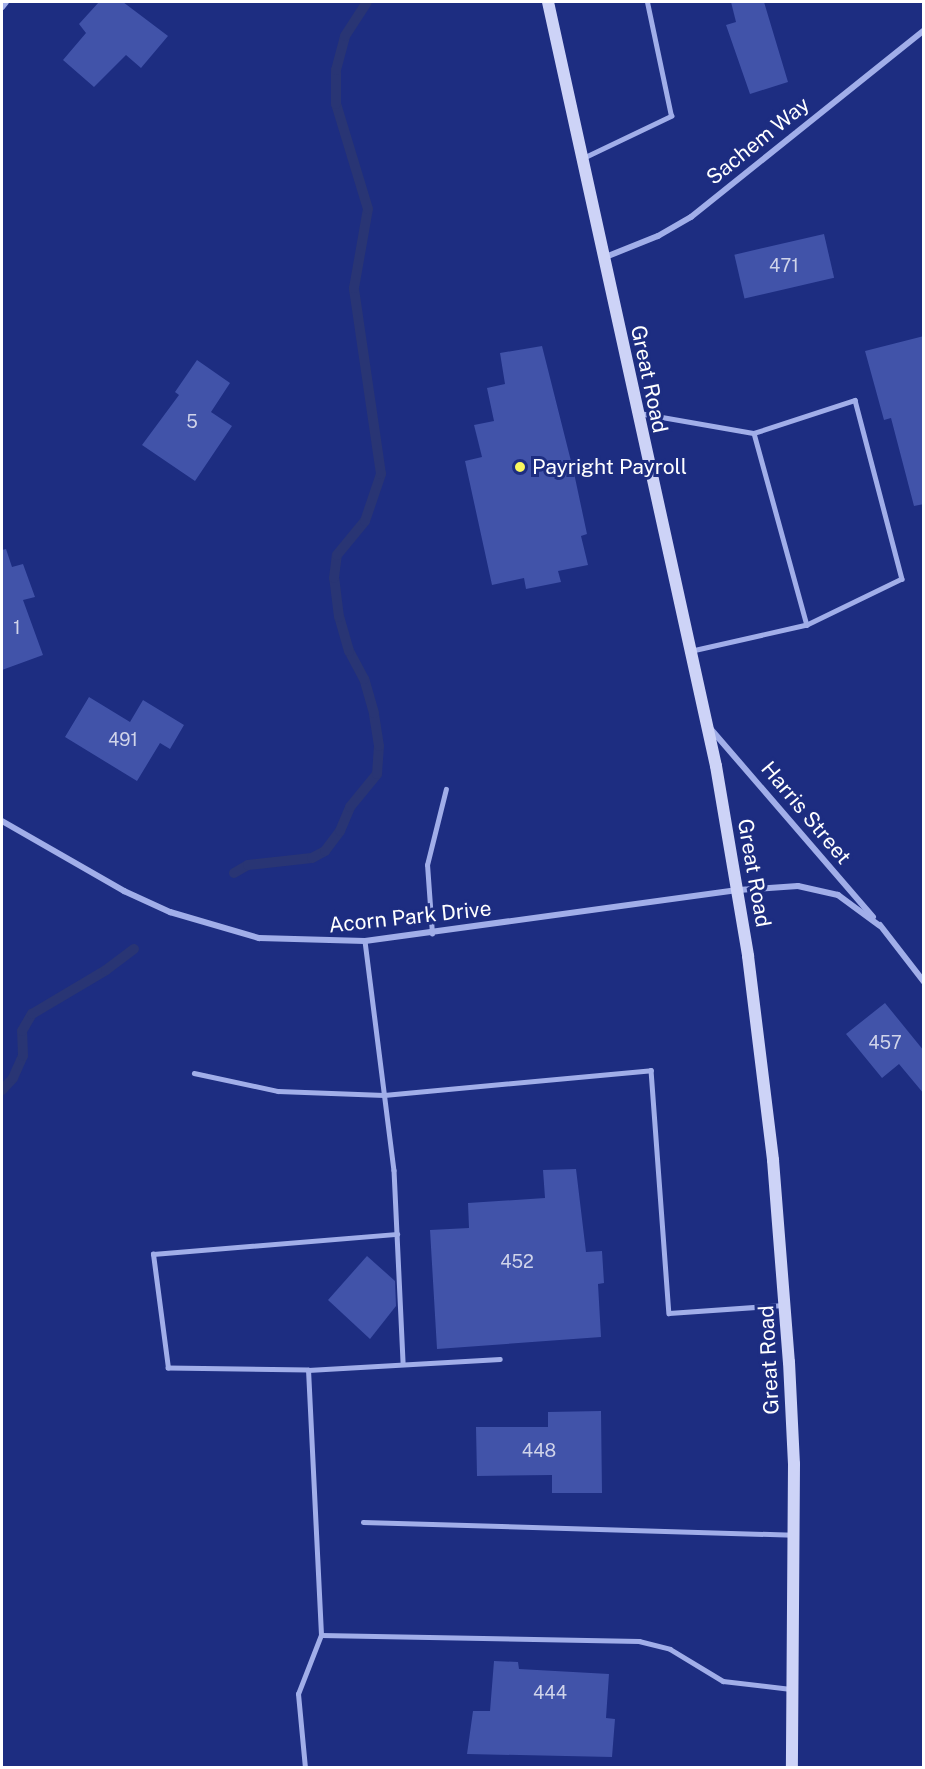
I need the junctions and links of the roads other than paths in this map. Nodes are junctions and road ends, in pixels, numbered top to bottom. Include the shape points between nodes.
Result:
1 (6, 2) edge
2 (548, 2) edge
3 (647, 2) edge
4 (2, 7) edge
5 (924, 30) edge
6 (581, 159) junction
7 (602, 258) junction
8 (636, 413) junction
9 (754, 433) junction
10 (807, 625) junction
11 (689, 651) junction
12 (705, 722) junction
13 (446, 789) dead end
14 (2, 821) edge
15 (738, 890) junction
16 (880, 926) junction
17 (432, 934) junction
18 (365, 941) junction
19 (924, 982) edge
20 (194, 1073) dead end
21 (384, 1095) junction
22 (397, 1234) junction
23 (785, 1305) junction
24 (500, 1359) dead end
25 (403, 1364) junction
26 (308, 1370) junction
27 (363, 1522) dead end
28 (793, 1535) junction
29 (321, 1635) junction
30 (792, 1689) junction
31 (305, 1767) edge
32 (792, 1767) edge

1 - 4 street
2 - 6 main road, Great Road
3 - 6 lane via 671,116
5 - 7 street, Sachem Way via 691,217 658,236
6 - 7 main road, Great Road
7 - 8 main road, Great Road
8 - 9 lane
8 - 11 main road, Great Road
9 - 10 lane
9 - 10 lane via 855,400 902,579
10 - 11 lane
11 - 12 main road, Great Road
12 - 15 main road, Great Road
12 - 16 street, Harris Street via 806,835
13 - 17 lane via 427,865
14 - 18 street, Acorn Park Drive via 124,891 216,928 259,938
15 - 16 street, Harris Street via 818,888 838,896
15 - 17 street, Acorn Park Drive
15 - 23 main road, Great Road via 765,1079
16 - 19 street, Harris Street
17 - 18 street, Acorn Park Drive
18 - 21 lane
20 - 21 lane via 278,1091
21 - 22 lane
21 - 23 lane via 651,1070 669,1313
22 - 25 lane
22 - 26 lane via 153,1254 168,1368
23 - 28 main road, Great Road via 794,1464
24 - 25 lane
25 - 26 lane
26 - 29 lane
27 - 28 lane
28 - 30 main road, Great Road
29 - 30 lane via 639,1641 670,1649 723,1681
29 - 31 lane via 298,1694
30 - 32 main road, Great Road

